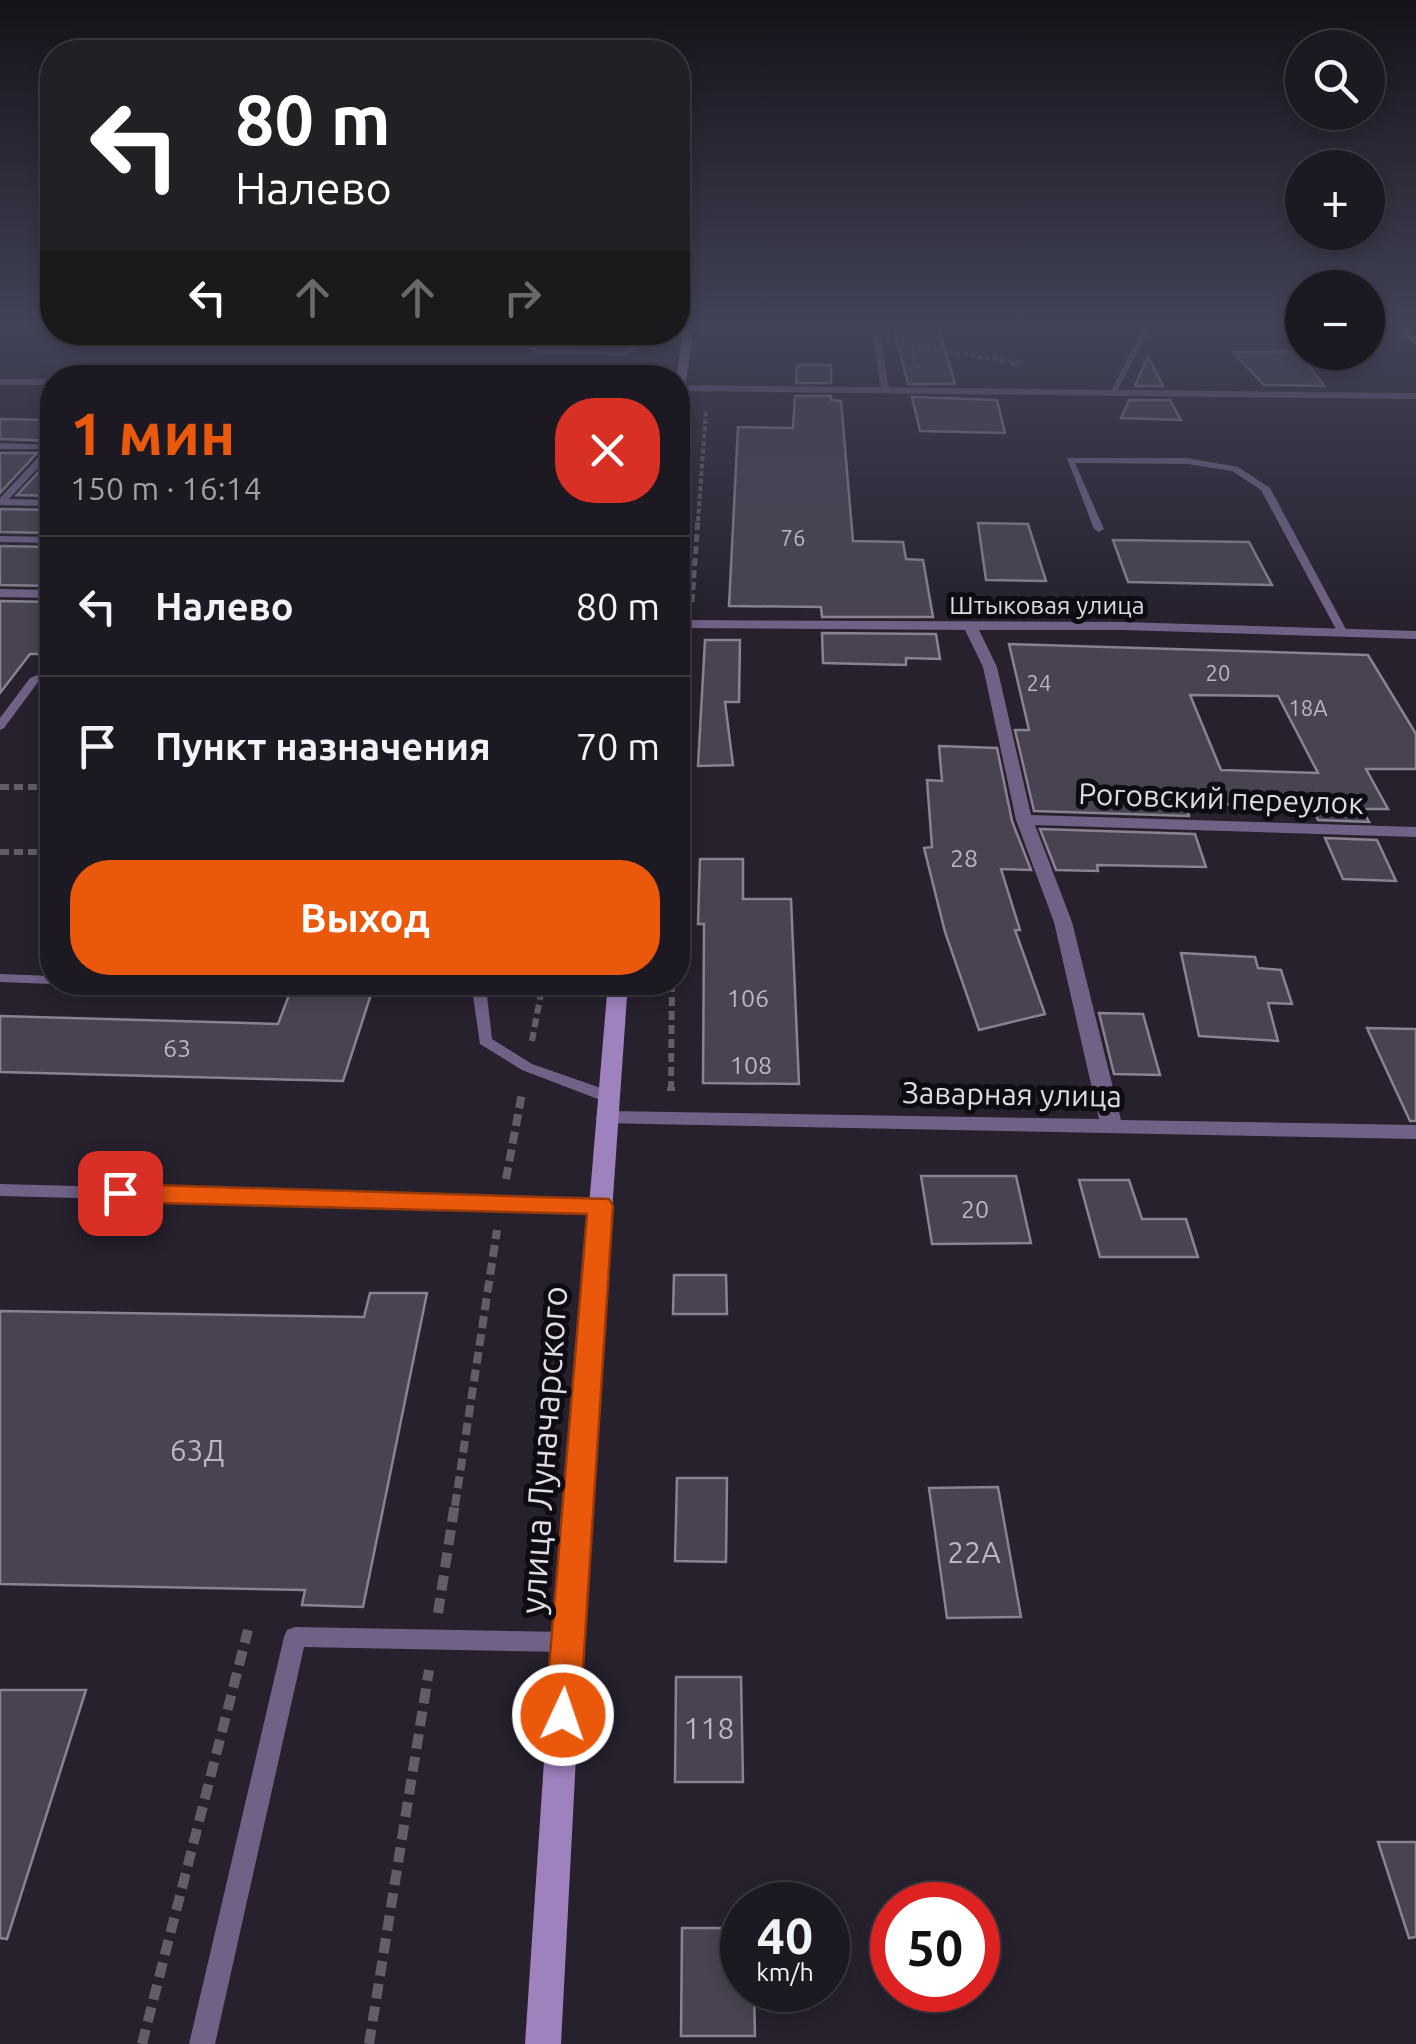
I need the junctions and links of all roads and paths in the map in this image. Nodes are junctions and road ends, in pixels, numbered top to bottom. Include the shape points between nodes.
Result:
1 (705, 424) edge
2 (0, 446) edge
3 (40, 447) edge
4 (40, 460) edge
5 (1, 502) edge
6 (40, 502) edge
7 (1099, 529) dead end
8 (0, 539) edge
9 (40, 540) edge
10 (0, 593) edge
11 (40, 594) edge
12 (691, 610) dead end
13 (972, 628) junction
14 (690, 631) edge
15 (1343, 632) junction
16 (1416, 635) edge
17 (40, 677) edge
18 (0, 726) edge
19 (0, 787) edge
20 (40, 788) edge
21 (1024, 820) junction
22 (1416, 832) edge
23 (0, 852) edge
24 (40, 852) edge
25 (0, 978) edge
26 (40, 980) edge
27 (480, 995) edge
28 (541, 995) edge
29 (617, 995) edge
30 (672, 995) edge
31 (527, 1067) junction
32 (608, 1108) junction
33 (671, 1119) junction
34 (1112, 1126) junction
35 (1416, 1132) edge
36 (0, 1190) edge
37 (502, 1203) junction
38 (600, 1206) junction
39 (248, 1630) dead end
40 (434, 1640) junction
41 (567, 1642) junction
42 (142, 2044) edge
43 (202, 2044) edge
44 (369, 2044) edge
45 (543, 2044) edge

1 - 12 path
2 - 3 lane
4 - 5 lane
5 - 6 lane
7 - 15 lane via 1070,460 1187,460 1235,469 1265,488
8 - 9 lane
10 - 11 street
13 - 14 street, Штыковая улица
13 - 15 street, Штыковая улица
13 - 21 street via 990,667
15 - 16 street, Штыковая улица
17 - 18 lane
19 - 20 path
21 - 22 street, Роговский переулок
21 - 34 street via 1063,922
23 - 24 path
25 - 26 lane
27 - 31 lane via 485,1041
28 - 31 path
29 - 32 main road, улица Луначарского
30 - 33 path
31 - 32 lane
31 - 37 path
32 - 33 street, Заварная улица
32 - 38 main road, улица Луначарского
33 - 34 street, Заварная улица
34 - 35 street, Заварная улица
36 - 37 lane
37 - 38 lane
37 - 40 path
38 - 41 main road, улица Луначарского
39 - 42 path
40 - 41 lane
40 - 43 lane via 296,1637
40 - 44 path
41 - 45 main road, улица Луначарского

